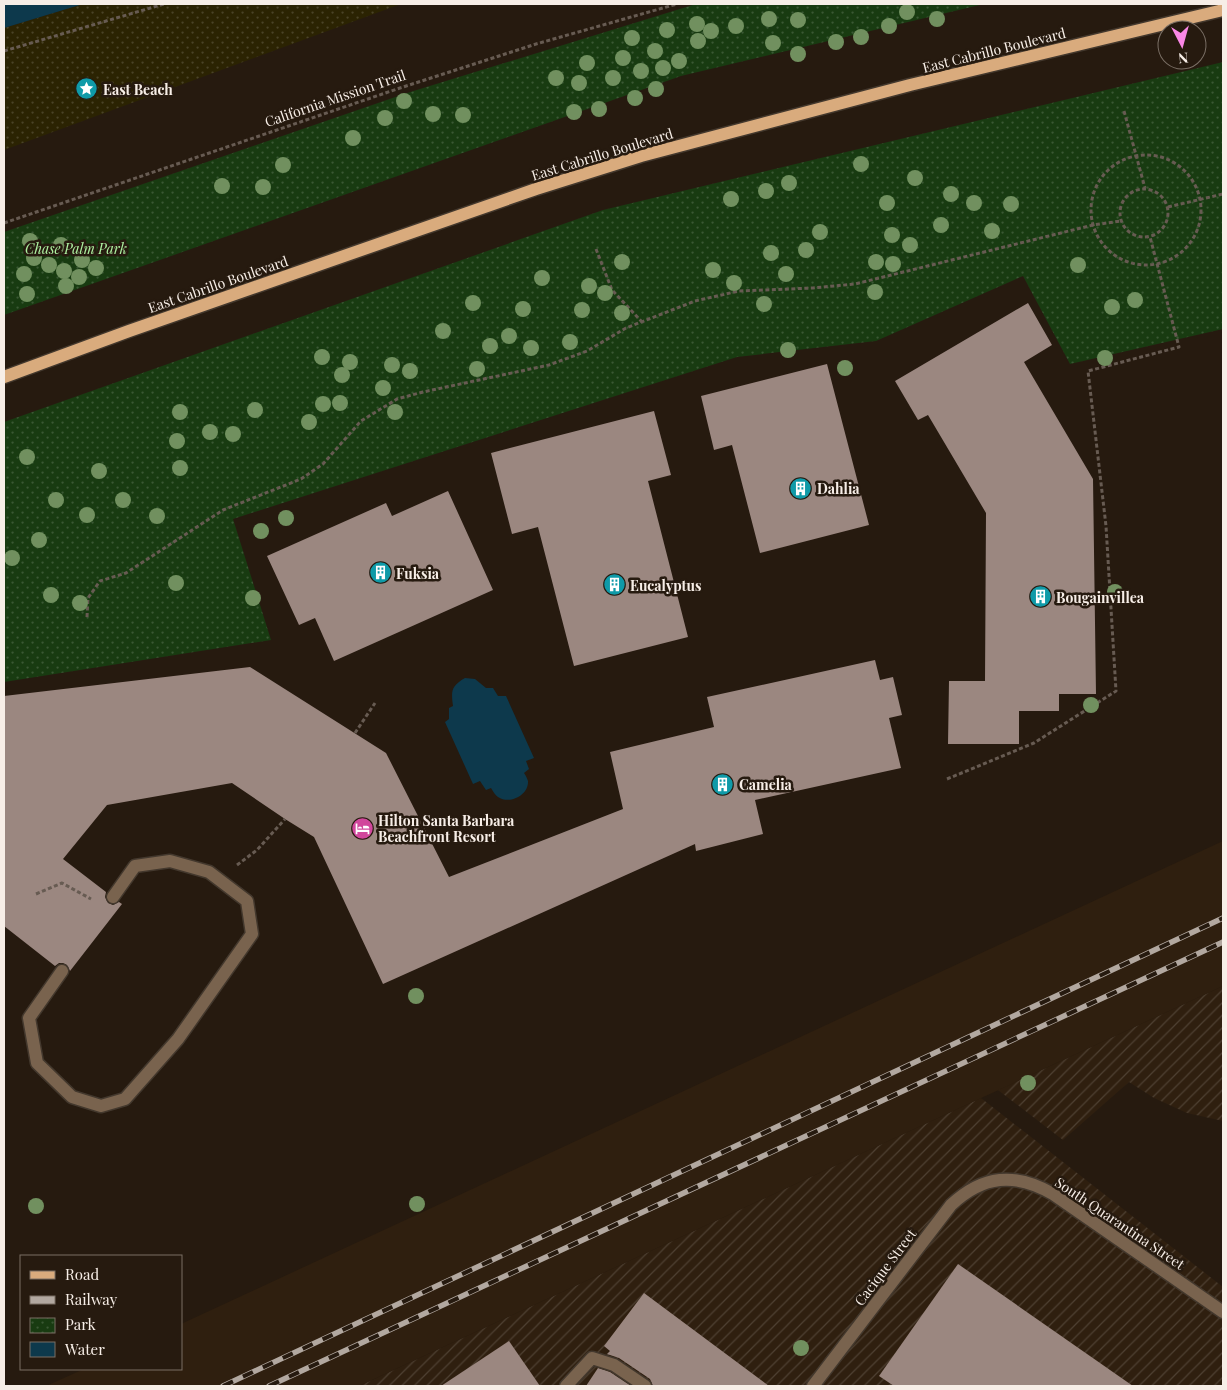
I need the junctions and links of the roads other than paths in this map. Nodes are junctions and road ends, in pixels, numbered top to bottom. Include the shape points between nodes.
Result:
1 (1223, 10) edge
2 (4, 377) edge
3 (113, 897) dead end
4 (62, 972) dead end
5 (992, 1181) joint
6 (1223, 1312) edge
7 (566, 1386) edge
8 (645, 1386) edge
9 (813, 1386) edge

1 - 2 main road, East Cabrillo Boulevard via 910,85 641,156 536,189
3 - 4 street via 135,866 170,861 209,872 247,901 252,934 178,1039 125,1100 101,1106 72,1097 37,1063 29,1018
5 - 6 street, South Quarantina Street via 1008,1179 1039,1186
5 - 9 street, Cacique Street via 976,1186 951,1205
7 - 8 street via 592,1358 614,1365

